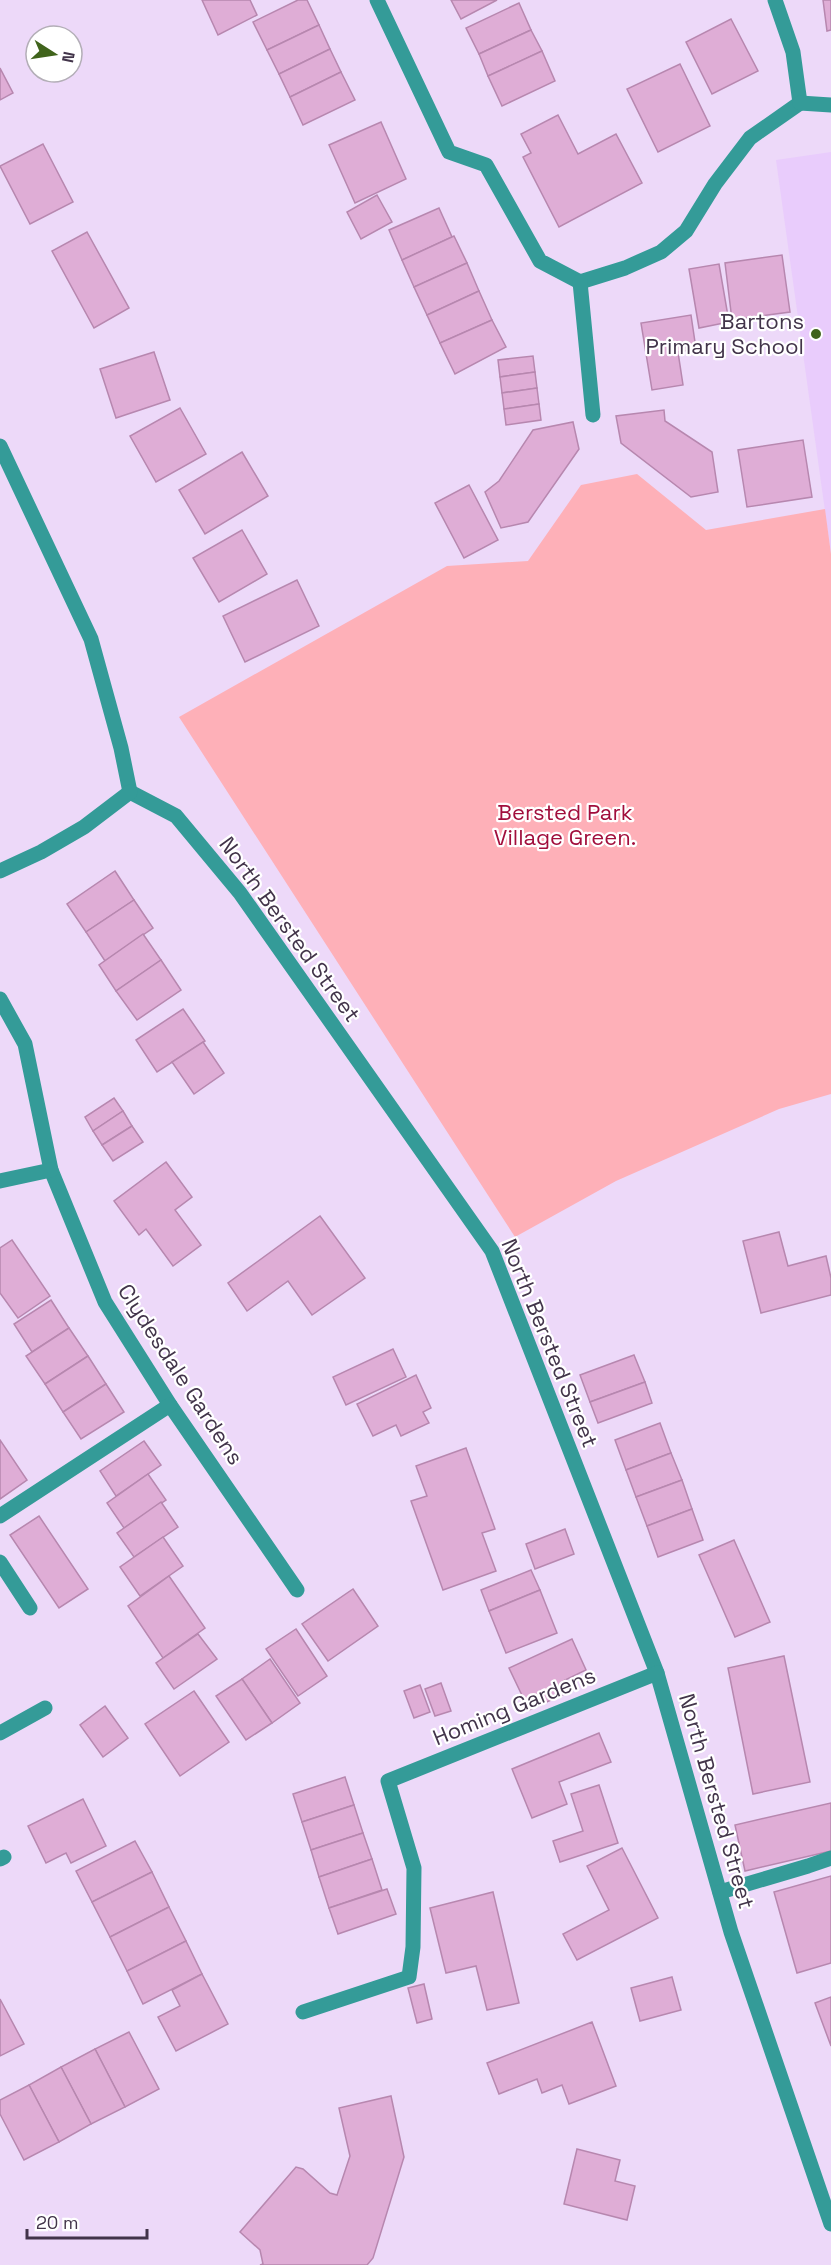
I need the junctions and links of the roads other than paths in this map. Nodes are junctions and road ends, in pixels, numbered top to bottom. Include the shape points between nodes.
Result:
1 (377, 0) edge
2 (775, 0) edge
3 (800, 103) junction
4 (831, 105) edge
5 (580, 282) junction
6 (593, 415) dead end
7 (0, 446) edge
8 (130, 792) junction
9 (0, 871) edge
10 (0, 999) edge
11 (51, 1170) junction
12 (0, 1181) edge
13 (170, 1405) junction
14 (0, 1516) edge
15 (0, 1562) edge
16 (297, 1590) dead end
17 (30, 1608) dead end
18 (657, 1673) junction
19 (45, 1708) dead end
20 (0, 1733) edge
21 (831, 1857) edge
22 (720, 1892) junction
23 (303, 2012) dead end
24 (831, 2224) edge

1 - 5 street via 449,153 486,165 540,261
2 - 3 street via 793,52
3 - 4 street
3 - 5 street via 750,138 686,231 661,252
5 - 6 street
7 - 8 street via 91,639
8 - 9 street via 84,827
8 - 18 street, North Bersted Street via 177,816 240,893 492,1251
10 - 11 street, Clydesdale Gardens via 25,1044
11 - 12 street
11 - 13 street, Clydesdale Gardens via 105,1302
13 - 14 street
13 - 16 street, Clydesdale Gardens
15 - 17 street
18 - 22 street, North Bersted Street
18 - 23 street, Homing Gardens via 388,1781 414,1868 409,1977
19 - 20 street
21 - 22 street
22 - 24 street, North Bersted Street

